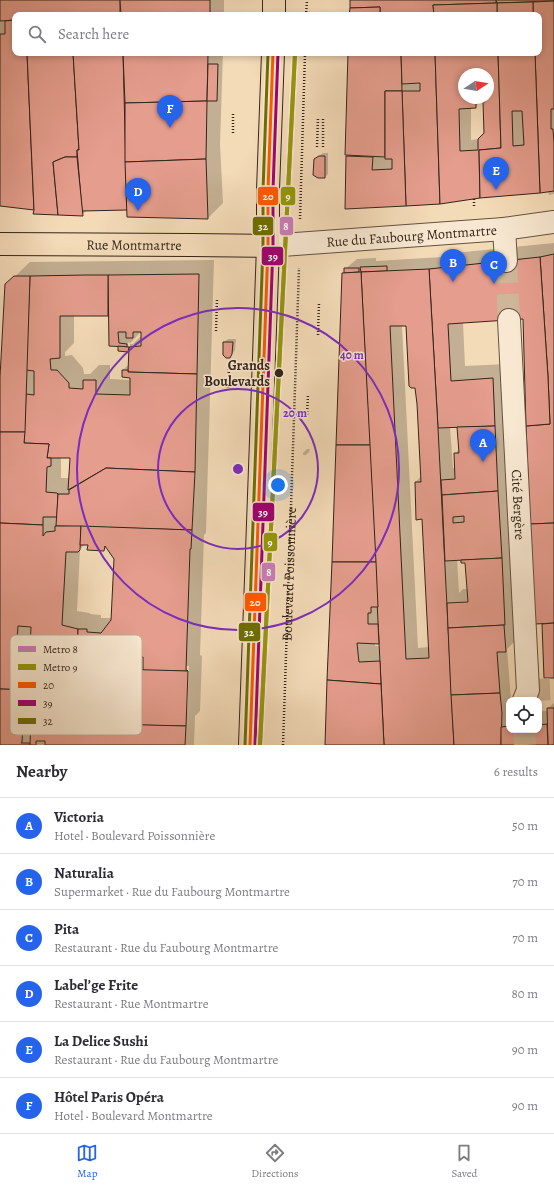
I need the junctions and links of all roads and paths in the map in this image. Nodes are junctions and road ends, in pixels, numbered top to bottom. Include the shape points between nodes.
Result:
1 (274, 0) edge
2 (307, 0) edge
3 (274, 12) edge
4 (306, 12) edge
5 (273, 56) edge
6 (305, 56) edge
7 (233, 113) dead end
8 (318, 118) dead end
9 (323, 119) dead end
10 (233, 133) dead end
11 (323, 147) dead end
12 (317, 148) dead end
13 (474, 199) dead end
14 (474, 206) dead end
15 (300, 220) dead end
16 (554, 222) edge
17 (504, 229) junction
18 (0, 244) edge
19 (268, 246) junction
20 (506, 261) tunnel mouth
21 (299, 265) dead end
22 (218, 299) dead end
23 (318, 302) dead end
24 (509, 320) tunnel mouth
25 (216, 331) dead end
26 (318, 335) dead end
27 (229, 367) dead end
28 (228, 388) dead end
29 (308, 395) dead end
30 (307, 415) dead end
31 (526, 695) edge
32 (250, 745) edge
33 (283, 745) edge

1 - 3 main road
2 - 4 path
5 - 19 main road
6 - 15 path
7 - 10 path
8 - 12 path
9 - 11 path
13 - 14 path
16 - 17 street, Rue du Faubourg Montmartre
17 - 19 street, Rue du Faubourg Montmartre
17 - 20 street
18 - 19 main road, Rue Montmartre
19 - 32 main road
21 - 33 path, Boulevard Poissonnière
22 - 25 path
23 - 26 path
24 - 31 street, Cité Bergère
27 - 28 path
29 - 30 path

